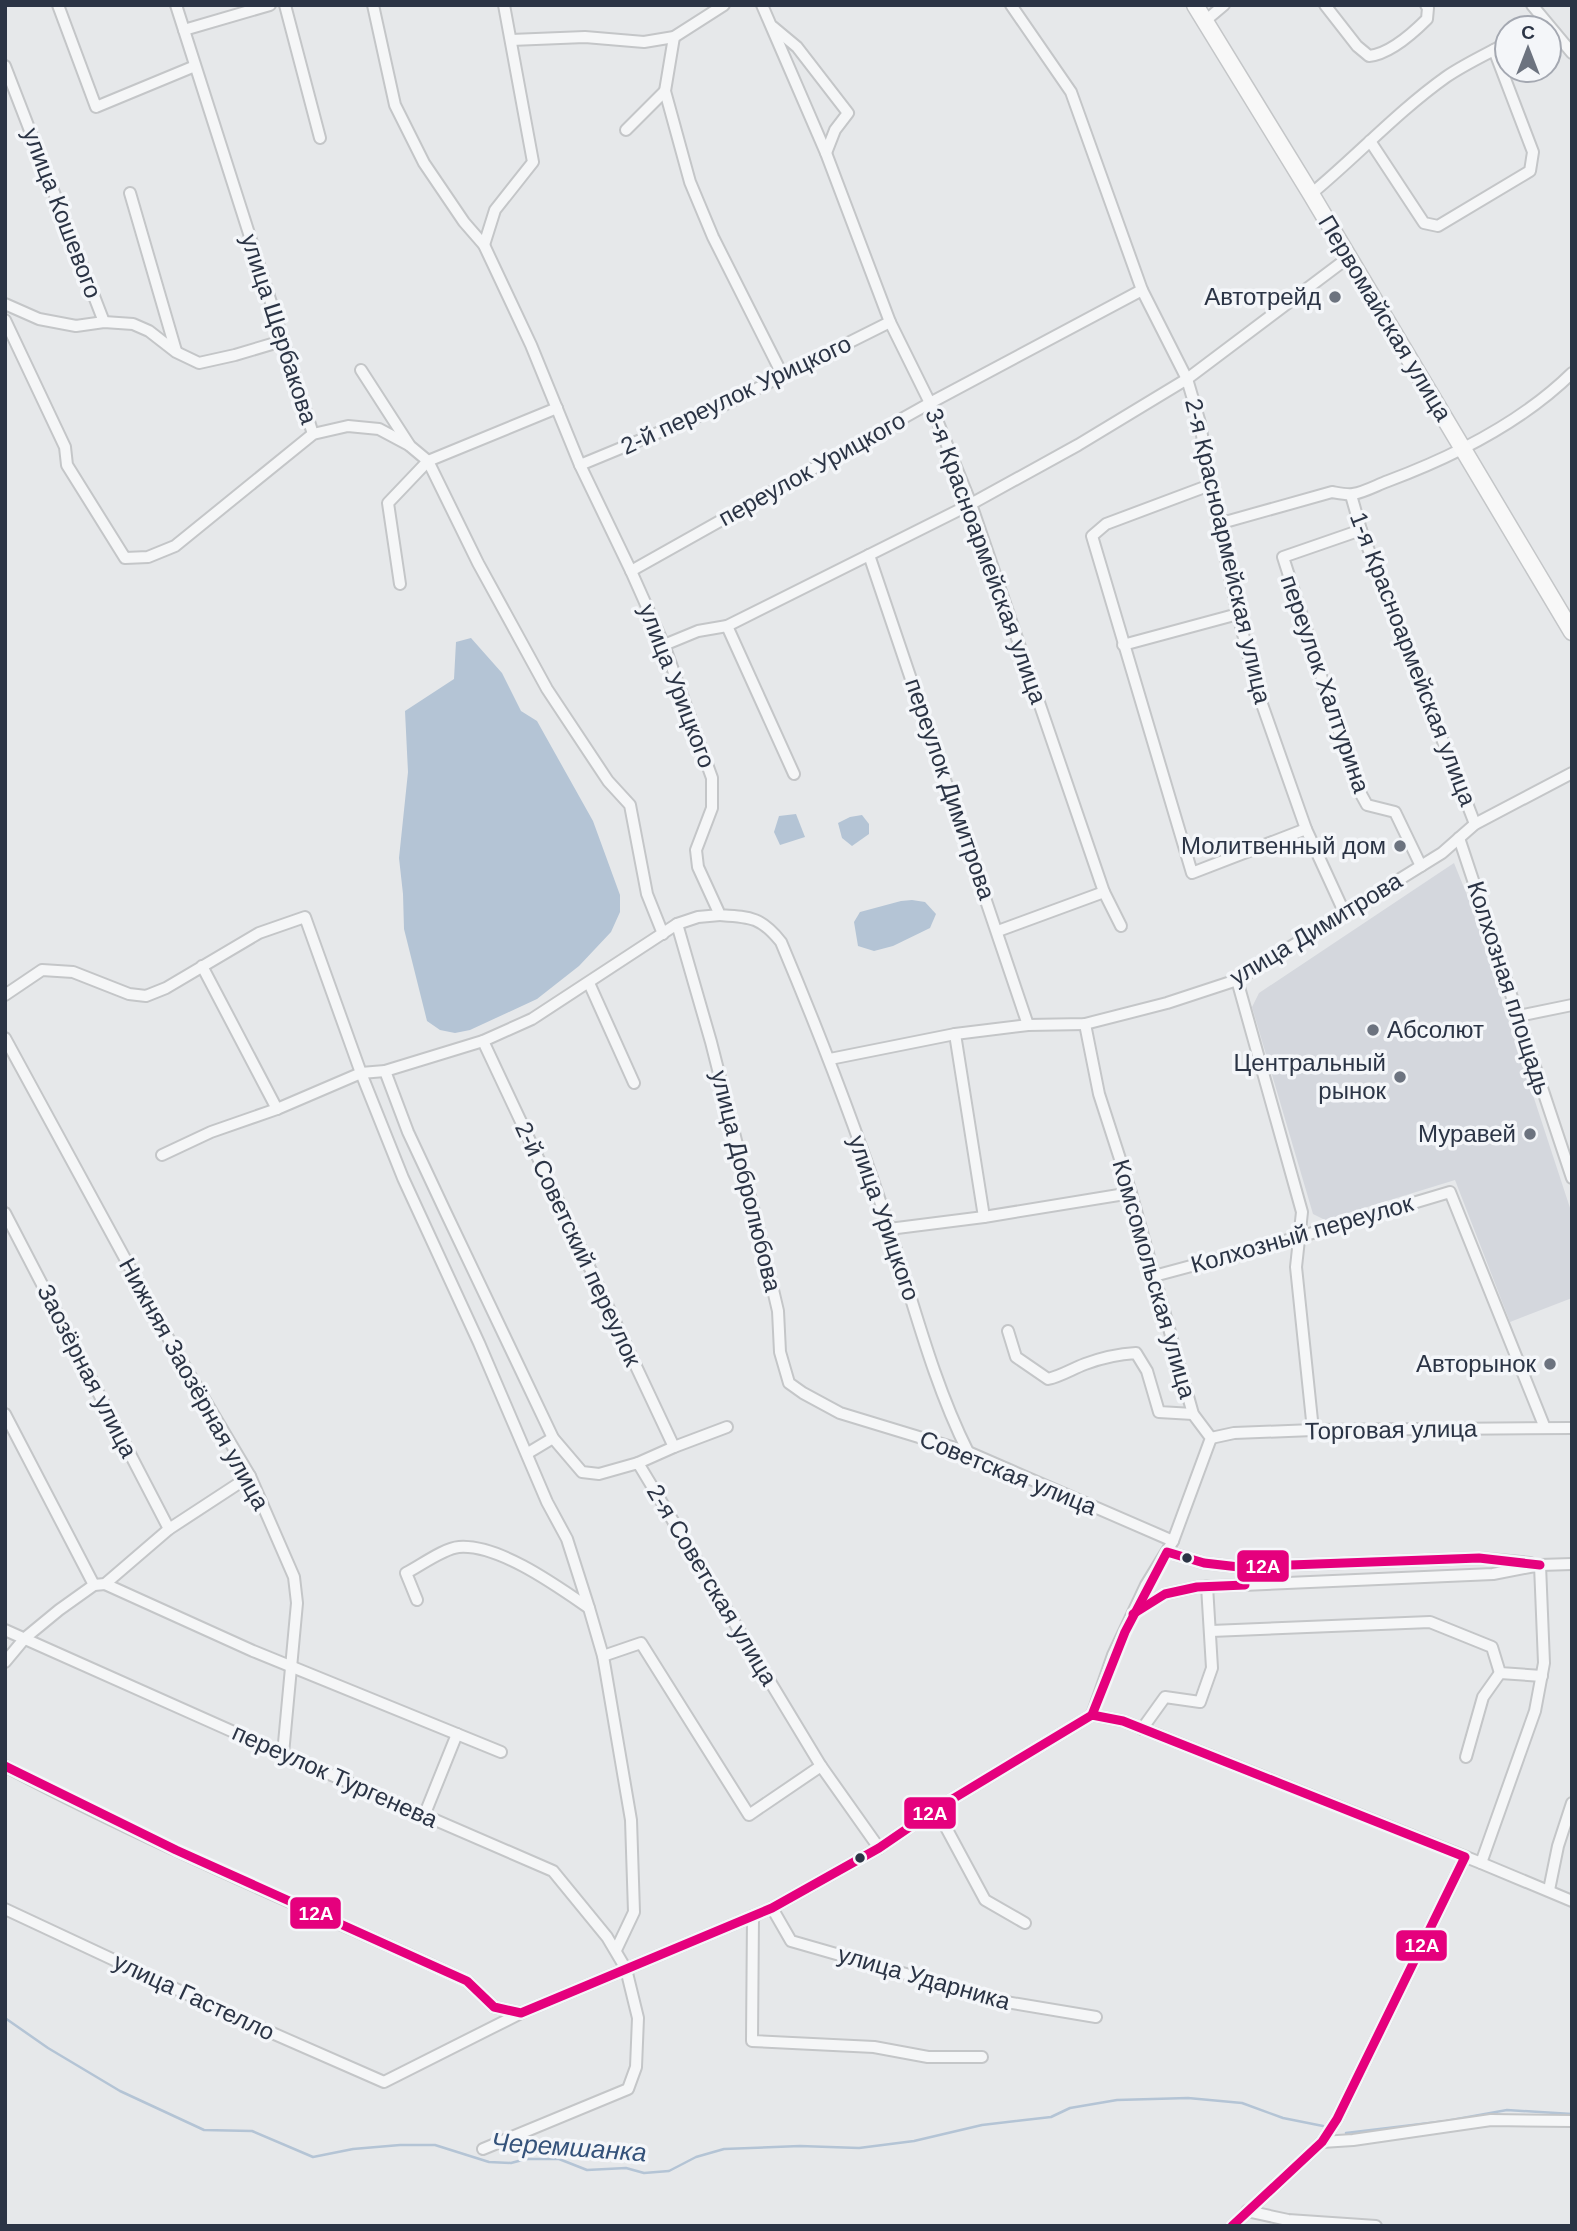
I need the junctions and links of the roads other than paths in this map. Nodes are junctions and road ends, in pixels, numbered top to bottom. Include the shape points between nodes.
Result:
1 (58, 5) edge
2 (176, 5) edge
3 (270, 5) edge
4 (285, 5) edge
5 (373, 5) edge
6 (504, 5) edge
7 (724, 5) edge
8 (762, 5) edge
9 (1011, 5) edge
10 (1195, 5) edge
11 (1224, 5) edge
12 (1325, 5) edge
13 (1426, 5) edge
14 (1205, 21) junction
15 (769, 23) junction
16 (184, 30) junction
17 (674, 37) junction
18 (511, 40) junction
19 (1493, 51) edge
20 (5, 66) edge
21 (195, 66) junction
22 (1507, 84) edge
23 (665, 91) junction
24 (626, 131) dead end
25 (320, 138) dead end
26 (1370, 141) junction
27 (826, 153) junction
28 (130, 193) dead end
29 (1311, 194) junction
30 (484, 244) junction
31 (1349, 257) junction
32 (1142, 290) junction
33 (5, 304) edge
34 (5, 320) edge
35 (104, 322) junction
36 (890, 322) junction
37 (282, 341) junction
38 (176, 352) junction
39 (360, 370) dead end
40 (1572, 373) edge
41 (783, 376) junction
42 (1187, 379) junction
43 (930, 403) junction
44 (557, 408) junction
45 (313, 434) junction
46 (410, 446) junction
47 (1462, 449) junction
48 (428, 461) junction
49 (580, 465) junction
50 (1210, 485) junction
51 (1351, 495) junction
52 (971, 504) junction
53 (1218, 524) junction
54 (1361, 530) junction
55 (869, 555) junction
56 (631, 571) junction
57 (400, 584) dead end
58 (1238, 614) junction
59 (727, 626) junction
60 (1572, 632) edge
61 (664, 645) junction
62 (1123, 645) junction
63 (1572, 773) edge
64 (794, 774) dead end
65 (1475, 824) junction
66 (1306, 829) junction
67 (1459, 838) junction
68 (1422, 866) junction
69 (1104, 892) junction
70 (1345, 914) junction
71 (720, 915) junction
72 (677, 924) junction
73 (1121, 926) dead end
74 (998, 931) junction
75 (663, 933) junction
76 (202, 966) junction
77 (1237, 980) junction
78 (589, 983) junction
79 (5, 995) edge
80 (1572, 1005) edge
81 (1518, 1016) junction
82 (1084, 1024) junction
83 (1028, 1025) junction
84 (955, 1034) junction
85 (5, 1038) edge
86 (483, 1041) junction
87 (830, 1059) junction
88 (385, 1071) junction
89 (361, 1073) junction
90 (634, 1083) dead end
91 (277, 1109) junction
92 (1568, 1153) edge
93 (162, 1155) dead end
94 (1572, 1178) edge
95 (1131, 1193) junction
96 (5, 1213) edge
97 (984, 1217) junction
98 (889, 1229) junction
99 (1299, 1237) junction
100 (1154, 1276) junction
101 (1008, 1331) dead end
102 (839, 1412) joint
103 (5, 1414) edge
104 (1193, 1414) junction
105 (727, 1427) dead end
106 (1572, 1427) edge
107 (1545, 1428) junction
108 (1313, 1430) junction
109 (553, 1438) junction
110 (1212, 1438) junction
111 (674, 1447) junction
112 (968, 1452) junction
113 (528, 1453) junction
114 (638, 1463) junction
115 (250, 1476) junction
116 (169, 1529) junction
117 (1173, 1541) junction
118 (1167, 1552) junction
119 (1572, 1564) edge
120 (1540, 1565) junction
121 (100, 1584) junction
122 (1207, 1586) junction
123 (417, 1600) dead end
124 (589, 1608) junction
125 (1133, 1614) junction
126 (5, 1630) edge
127 (1211, 1631) junction
128 (25, 1638) junction
129 (603, 1656) junction
130 (5, 1662) edge
131 (291, 1666) junction
132 (1500, 1673) junction
133 (1542, 1676) junction
134 (1092, 1716) junction
135 (1142, 1729) junction
136 (457, 1734) junction
137 (501, 1752) dead end
138 (283, 1754) junction
139 (1466, 1757) dead end
140 (5, 1766) edge
141 (821, 1766) junction
142 (1572, 1803) edge
143 (936, 1809) junction
144 (425, 1816) junction
145 (879, 1848) junction
146 (1465, 1857) junction
147 (1481, 1863) junction
148 (1549, 1890) junction
149 (1572, 1901) edge
150 (772, 1908) junction
151 (5, 1909) edge
152 (753, 1916) junction
153 (1025, 1923) dead end
154 (616, 1950) junction
155 (626, 1969) junction
156 (522, 2013) junction
157 (1096, 2017) dead end
158 (982, 2057) dead end
159 (1572, 2121) edge
160 (1322, 2142) junction
161 (483, 2149) dead end
162 (1247, 2211) junction
163 (1232, 2226) edge
164 (1376, 2226) edge

1 - 21 street via 96,107
2 - 16 street, улица Щербакова
3 - 16 street
4 - 25 street
5 - 30 street, улица Урицкого via 395,105 424,163
6 - 18 street
7 - 17 street
8 - 15 street, 3-я Красноармейская улица
9 - 32 street, 2-я Красноармейская улица via 1071,92
10 - 14 main road, Первомайская улица
11 - 14 street
12 - 13 street via 1369,56 1380,55 1418,29 1427,19
14 - 29 main road, Первомайская улица
15 - 27 street, 3-я Красноармейская улица
15 - 27 street via 797,47 848,113
16 - 21 street, улица Щербакова
17 - 18 street via 644,42 584,37
17 - 23 street
18 - 30 street via 533,162 495,210
19 - 26 street via 1448,76
20 - 35 street, улица Кошевого
21 - 37 street, улица Щербакова
22 - 26 street via 1533,152 1530,171 1438,226 1424,223
23 - 24 street
23 - 41 street via 690,182
26 - 29 street
27 - 36 street, 3-я Красноармейская улица
28 - 38 street
29 - 31 main road, Первомайская улица
30 - 44 street, улица Урицкого
31 - 42 street
31 - 47 main road, Первомайская улица
32 - 42 street, 2-я Красноармейская улица
32 - 43 street, переулок Урицкого
33 - 35 street via 39,319 76,326
34 - 45 street, улица Щербакова via 65,447 67,465 125,558 148,557 175,546
35 - 38 street via 133,324
36 - 41 street, 2-й переулок Урицкого
36 - 43 street, 3-я Красноармейская улица
37 - 38 street via 199,363
37 - 45 street, улица Щербакова
39 - 46 street
40 - 47 street via 1517,418
41 - 49 street, 2-й переулок Урицкого
42 - 50 street, 2-я Красноармейская улица
42 - 52 street
43 - 52 street, 3-я Красноармейская улица
43 - 56 street, переулок Урицкого
44 - 48 street
44 - 49 street, улица Урицкого
45 - 46 street via 348,426 379,429
46 - 48 street
47 - 51 street
47 - 60 main road, Первомайская улица
48 - 57 street via 387,503
48 - 75 street via 547,689 608,781 630,805 647,894
49 - 56 street, улица Урицкого
50 - 53 street, 2-я Красноармейская улица
50 - 62 street via 1106,524 1092,536
51 - 53 street via 1332,492
51 - 54 street, 1-я Красноармейская улица
52 - 55 street
52 - 69 street, 3-я Красноармейская улица
53 - 58 street, 2-я Красноармейская улица
54 - 65 street, 1-я Красноармейская улица
54 - 68 street, переулок Халтурина via 1283,557 1356,785 1367,805 1395,813
55 - 59 street
55 - 74 street, переулок Димитрова
56 - 61 street, улица Урицкого
58 - 62 street
58 - 66 street, 2-я Красноармейская улица via 1257,690
59 - 61 street via 698,631
59 - 64 street
61 - 71 street, улица Урицкого via 712,778 712,807 696,850 698,867
62 - 66 street via 1192,873
63 - 65 street, улица Димитрова
65 - 67 street, улица Димитрова
66 - 70 street, 2-я Красноармейская улица
67 - 68 street, улица Димитрова
67 - 81 street, Колхозная площадь
68 - 70 street, улица Димитрова
69 - 73 street, 3-я Красноармейская улица
69 - 74 street
70 - 77 street, улица Димитрова
71 - 72 street
71 - 87 street, улица Урицкого via 753,917 781,942
72 - 75 street
72 - 102 street, улица Добролюбова via 762,1243 789,1383
74 - 83 street, переулок Димитрова
75 - 78 street
76 - 79 street via 146,996 73,972 42,970
76 - 89 street via 259,933 305,917
76 - 91 street
77 - 82 street, улица Димитрова
77 - 99 street via 1302,1212
78 - 86 street via 531,1019
78 - 90 street
80 - 81 street
81 - 92 street, Колхозная площадь
82 - 83 street, улица Димитрова
82 - 95 street, Комсомольская улица via 1099,1094
83 - 84 street, улица Димитрова
84 - 87 street, улица Димитрова
84 - 97 street
85 - 115 street, Нижняя Заозёрная улица via 171,1343
86 - 88 street
86 - 111 street, 2-й Советский переулок
87 - 98 street, улица Урицкого
88 - 89 street
88 - 109 street, 2-я Советская улица via 408,1132
89 - 91 street
89 - 113 street via 402,1178
91 - 93 street
92 - 94 street, Колхозная площадь
95 - 97 street
95 - 100 street, Комсомольская улица
96 - 116 street, Заозёрная улица
97 - 98 street
98 - 112 street, улица Урицкого
99 - 100 street, Колхозный переулок
99 - 107 street, Колхозный переулок via 1450,1192
99 - 108 street via 1296,1267
100 - 104 street, Комсомольская улица
101 - 104 street via 1016,1357 1048,1379 1087,1363 1136,1353 1147,1371 1159,1412
102 - 112 street, Советская улица
103 - 121 street
104 - 110 street, Комсомольская улица
105 - 111 street
106 - 107 street, Торговая улица
107 - 108 street, Торговая улица
108 - 110 street, Торговая улица
109 - 113 street
109 - 114 street, 2-я Советская улица via 582,1472 599,1474
110 - 117 street
111 - 114 street
112 - 117 street, Советская улица
113 - 124 street via 567,1539
114 - 141 street, 2-я Советская улица
115 - 116 street
115 - 131 street, Нижняя Заозёрная улица via 294,1577 297,1603
116 - 121 street
117 - 118 street
118 - 120 street via 1239,1567 1479,1558
118 - 125 street
119 - 120 street
120 - 122 street via 1493,1574
120 - 133 street
121 - 128 street
121 - 131 street
122 - 125 street via 1165,1594
122 - 127 street
123 - 124 street via 406,1573 459,1546 488,1550 543,1577
124 - 129 street
125 - 134 street
126 - 128 street, переулок Тургенева
127 - 132 street via 1430,1622 1492,1647
127 - 135 street via 1212,1668 1200,1702 1165,1697
128 - 130 street
128 - 138 street, переулок Тургенева
129 - 141 street via 641,1643 749,1815
129 - 154 street via 631,1820 634,1912
131 - 136 street
131 - 138 street, Нижняя Заозёрная улица
132 - 133 street
132 - 139 street via 1483,1698
133 - 147 street via 1535,1711
134 - 135 street
134 - 143 street
135 - 146 street
136 - 137 street
136 - 144 street
138 - 144 street, переулок Тургенева
140 - 156 street via 222,1872 467,1981 494,2007
141 - 145 street, 2-я Советская улица
142 - 148 street
143 - 145 street
143 - 153 street via 985,1900
144 - 154 street, переулок Тургенева via 553,1871
145 - 150 street
146 - 147 street
146 - 160 street
147 - 148 street
148 - 149 street
150 - 152 street
150 - 157 street, улица Ударника via 791,1941 1000,2001
151 - 156 street, улица Гастелло via 384,2082
152 - 155 street
152 - 158 street via 752,2041 874,2047 928,2057
154 - 155 street, переулок Тургенева
155 - 156 street
155 - 161 street, переулок Тургенева via 638,2018 636,2067 628,2089
159 - 160 street via 1491,2120
160 - 162 street
162 - 163 street
162 - 164 street via 1287,2220

